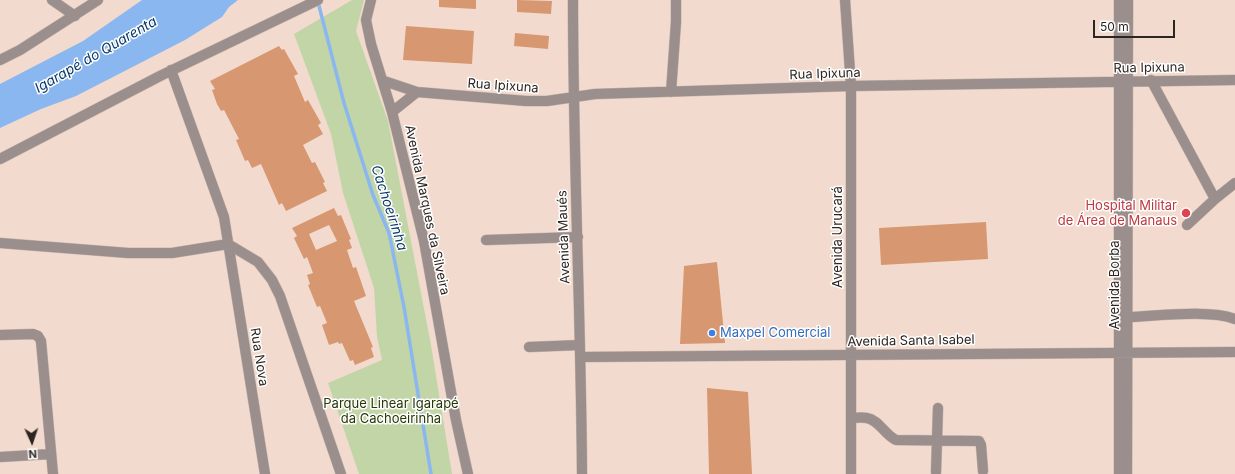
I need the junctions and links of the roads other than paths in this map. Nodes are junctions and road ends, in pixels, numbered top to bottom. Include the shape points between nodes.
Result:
1 (52, 0) edge
2 (98, 0) edge
3 (371, 0) edge
4 (574, 0) edge
5 (676, 0) edge
6 (845, 0) edge
7 (851, 0) edge
8 (1119, 0) edge
9 (1128, 0) edge
10 (315, 2) edge
11 (75, 16) junction
12 (848, 22) junction
13 (0, 60) edge
14 (171, 70) junction
15 (1151, 80) junction
16 (1235, 80) edge
17 (384, 81) junction
18 (1124, 81) junction
19 (851, 86) junction
20 (417, 92) junction
21 (671, 92) junction
22 (573, 98) junction
23 (392, 112) junction
24 (0, 159) edge
25 (1235, 184) edge
26 (1215, 199) junction
27 (1187, 225) dead end
28 (578, 237) junction
29 (486, 240) dead end
30 (0, 243) edge
31 (228, 244) junction
32 (1128, 317) junction
33 (1235, 319) edge
34 (0, 335) edge
35 (580, 345) junction
36 (529, 347) dead end
37 (1124, 352) junction
38 (1235, 352) edge
39 (850, 355) junction
40 (582, 357) junction
41 (938, 408) dead end
42 (851, 418) junction
43 (937, 440) junction
44 (51, 454) junction
45 (0, 457) edge
46 (983, 471) dead end
47 (936, 472) dead end
48 (52, 474) edge
49 (265, 474) edge
50 (341, 474) edge
51 (468, 474) edge
52 (582, 474) edge
53 (851, 474) edge
54 (1119, 474) edge
55 (1127, 474) edge

1 - 11 street
2 - 11 street
3 - 17 street, Avenida Marques da Silveira via 366,20
4 - 22 street, Avenida Maués
5 - 21 street
6 - 12 street, Avenida Urucará
7 - 12 street
8 - 18 street, Avenida Borba
9 - 18 street, Avenida Borba
10 - 14 street
11 - 13 street
12 - 19 street, Avenida Urucará
14 - 24 street
14 - 31 street, Rua Nova via 224,217
15 - 16 street, Rua Ipixuna
15 - 18 street, Rua Ipixuna
15 - 26 street
17 - 20 street, Rua Ipixuna
17 - 23 street, Avenida Marques da Silveira
18 - 19 street, Rua Ipixuna
18 - 32 street, Avenida Borba
18 - 37 street, Avenida Borba
19 - 21 street, Rua Ipixuna
19 - 39 street, Avenida Urucará
20 - 22 street, Rua Ipixuna via 526,101
20 - 23 street
21 - 22 street, Rua Ipixuna via 595,94
22 - 28 street, Avenida Maués
23 - 51 street, Avenida Marques da Silveira via 424,241
25 - 26 street
26 - 27 street
28 - 29 street
28 - 35 street, Avenida Maués
30 - 31 street via 128,253 172,253
31 - 49 street, Rua Nova
31 - 50 street via 258,262 280,296
32 - 33 street via 1207,315
32 - 37 street, Avenida Borba
34 - 44 street via 33,334 42,341
35 - 36 street
35 - 40 street, Avenida Maués
37 - 38 street, Avenida Santa Isabel
37 - 39 street, Avenida Santa Isabel
37 - 54 street, Avenida Borba
37 - 55 street, Avenida Borba
39 - 40 street, Avenida Santa Isabel
39 - 42 street, Avenida Urucará
40 - 52 street, Avenida Maués
41 - 43 street
42 - 43 street via 869,418 878,423 889,437 896,440
42 - 53 street, Avenida Urucará
43 - 46 street via 979,441
43 - 47 street
44 - 45 street
44 - 48 street

